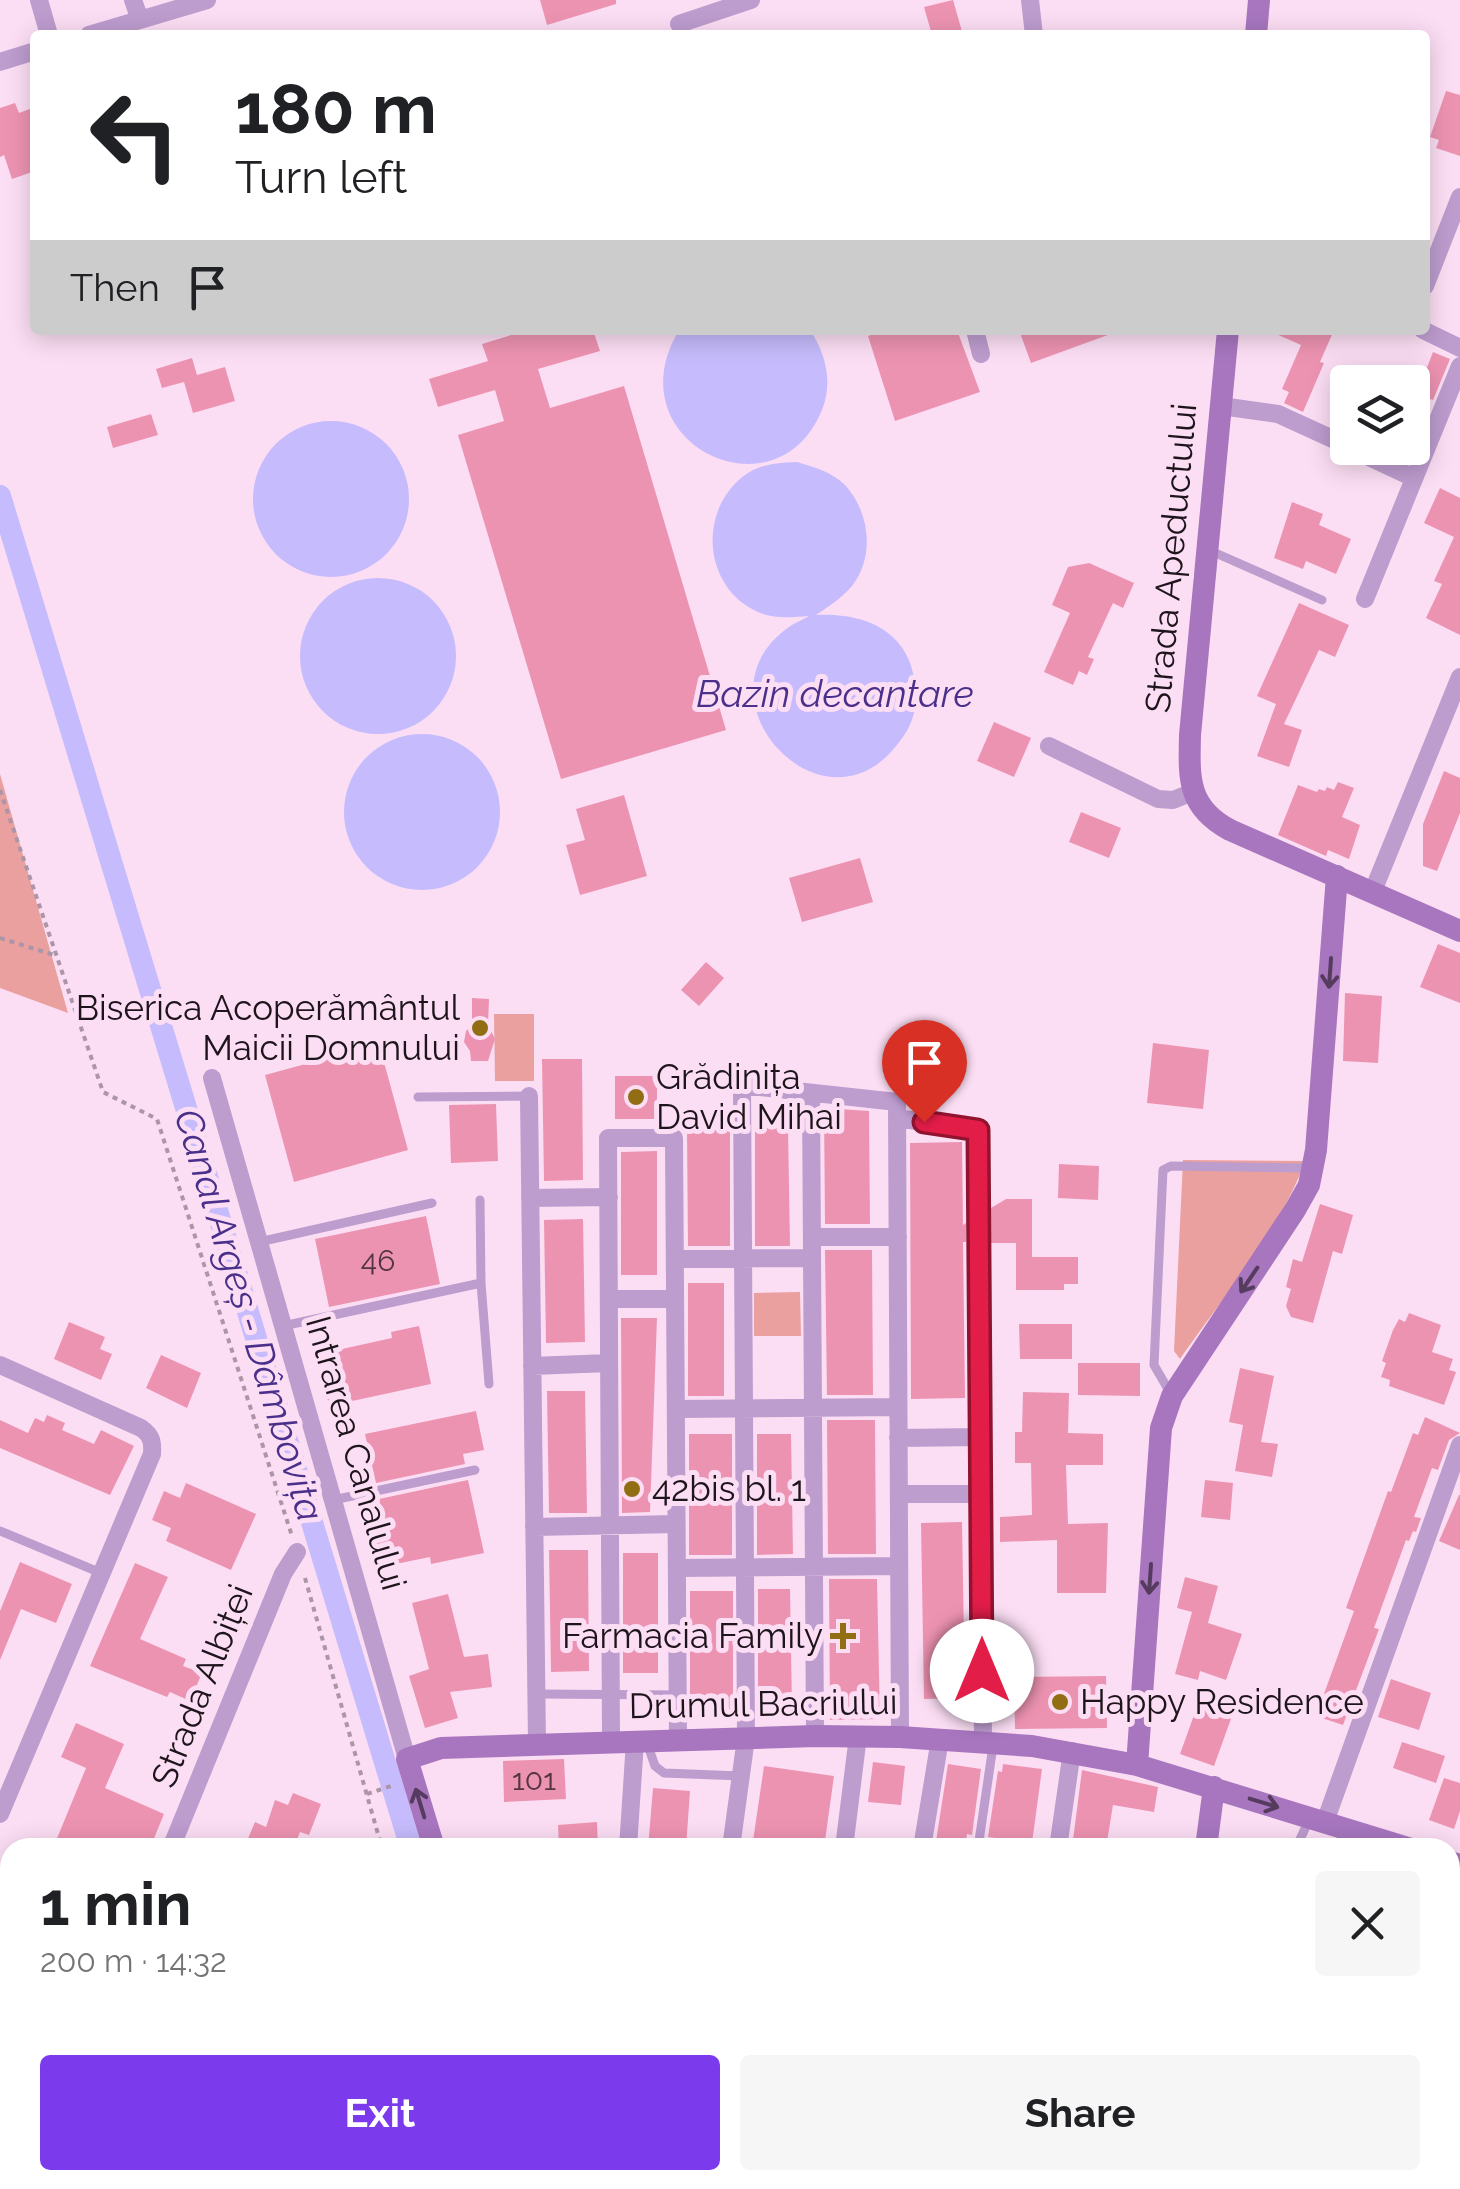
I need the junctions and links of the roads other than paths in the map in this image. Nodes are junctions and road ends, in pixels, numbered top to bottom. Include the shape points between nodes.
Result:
1 (39, 0) edge
2 (134, 0) edge
3 (207, 0) edge
4 (751, 0) edge
5 (1030, 0) edge
6 (1259, 0) edge
7 (140, 20) junction
8 (679, 24) dead end
9 (48, 30) edge
10 (106, 30) edge
11 (1033, 30) edge
12 (1256, 30) edge
13 (30, 53) edge
14 (0, 62) edge
15 (1460, 196) edge
16 (1430, 273) edge
17 (1430, 333) edge
18 (976, 335) edge
19 (1228, 335) edge
20 (1460, 348) edge
21 (981, 354) dead end
22 (1460, 366) edge
23 (1221, 406) junction
24 (1330, 438) edge
25 (1387, 465) edge
26 (1414, 478) junction
27 (1208, 550) junction
28 (1365, 599) dead end
29 (1322, 600) dead end
30 (1460, 677) edge
31 (1049, 746) dead end
32 (1193, 792) junction
33 (1337, 876) junction
34 (1373, 891) junction
35 (1460, 931) edge
36 (212, 1078) dead end
37 (811, 1093) junction
38 (529, 1096) joint
39 (418, 1098) dead end
40 (897, 1118) junction
41 (1313, 1168) junction
42 (609, 1197) junction
43 (530, 1198) junction
44 (480, 1200) dead end
45 (432, 1203) dead end
46 (812, 1237) junction
47 (898, 1237) junction
48 (258, 1242) junction
49 (812, 1258) junction
50 (674, 1259) junction
51 (743, 1259) junction
52 (481, 1283) junction
53 (675, 1298) junction
54 (609, 1299) junction
55 (283, 1326) junction
56 (609, 1363) junction
57 (0, 1365) edge
58 (532, 1366) junction
59 (489, 1384) dead end
60 (1172, 1396) junction
61 (898, 1407) junction
62 (813, 1408) junction
63 (744, 1409) junction
64 (676, 1410) junction
65 (980, 1437) junction
66 (898, 1438) junction
67 (1460, 1444) edge
68 (475, 1470) dead end
69 (899, 1494) junction
70 (980, 1494) junction
71 (333, 1500) junction
72 (676, 1524) junction
73 (610, 1526) junction
74 (534, 1527) junction
75 (0, 1531) edge
76 (297, 1552) road end
77 (814, 1566) junction
78 (899, 1566) junction
79 (677, 1568) junction
80 (745, 1568) junction
81 (101, 1573) junction
82 (536, 1694) junction
83 (678, 1694) junction
84 (611, 1695) junction
85 (815, 1736) junction
86 (858, 1736) junction
87 (900, 1737) junction
88 (746, 1738) junction
89 (940, 1739) junction
90 (678, 1740) junction
91 (631, 1741) junction
92 (537, 1743) junction
93 (988, 1743) junction
94 (1072, 1751) junction
95 (1137, 1764) junction
96 (410, 1769) junction
97 (741, 1776) junction
98 (1214, 1788) junction
99 (0, 1814) edge
100 (1318, 1819) junction
101 (175, 1838) edge
102 (431, 1838) edge
103 (628, 1838) edge
104 (732, 1838) edge
105 (845, 1838) edge
106 (924, 1838) edge
107 (979, 1838) edge
108 (1059, 1838) edge
109 (1207, 1838) edge
110 (1304, 1838) edge
111 (1377, 1838) edge

1 - 9 street
2 - 7 street
3 - 7 street
4 - 8 street
5 - 11 street
6 - 12 street
7 - 10 street
13 - 14 street
15 - 16 street
17 - 20 street
18 - 21 street
19 - 23 street, Strada Apeductului
22 - 26 street
23 - 24 street via 1278,414
23 - 27 street, Strada Apeductului
25 - 26 street
26 - 28 street
27 - 29 lane
27 - 32 street, Strada Apeductului via 1190,735
30 - 34 street
31 - 32 street via 1158,799
32 - 33 street via 1214,821
33 - 34 street
33 -> 41 street
34 - 35 street
36 - 48 street, Intrarea Canalului
37 - 40 street via 897,1102
37 - 46 street
37 - 51 street via 742,1085
38 - 39 lane
38 - 43 street
40 - 47 street
40 - 65 street via 978,1130
41 -> 60 street via 1296,1210
41 - 60 lane via 1162,1170 1154,1365
42 - 43 street
42 - 50 street via 608,1138 674,1138
42 - 54 street
43 - 58 street
44 - 52 lane
45 - 48 lane
46 - 47 street
46 - 49 street
47 - 61 street
48 - 55 street, Intrarea Canalului
49 - 51 street
49 - 62 street
50 - 51 street
50 - 53 street
51 - 63 street
52 - 55 lane
52 - 59 lane
53 - 54 street
53 - 64 street
54 - 56 street
55 - 71 street, Intrarea Canalului
56 - 58 street
56 - 73 street
57 - 81 street via 150,1434 152,1454
58 - 74 street
60 -> 95 street via 1159,1452
61 - 62 street
61 - 66 street
62 - 63 street
62 - 77 street
63 - 64 street
63 - 80 street
64 - 72 street
65 - 66 street
65 - 70 street
66 - 69 street
67 - 100 street
68 - 71 lane
69 - 70 street
69 - 78 street
70 - 93 street
71 - 96 street, Intrarea Canalului
72 - 73 street
72 - 79 street
73 - 74 street
73 - 84 street
74 - 82 street
75 - 81 lane
76 - 101 street, Strada Albiței
77 - 78 street
77 - 80 street
77 - 85 street
78 - 87 street
79 - 80 street
79 - 83 street
80 - 88 street
81 - 99 street
82 - 84 lane
82 - 92 street
83 - 84 lane
83 - 90 street
84 - 91 street
85 - 86 street, Drumul Bacriului
85 - 88 street, Drumul Bacriului
86 - 87 street, Drumul Bacriului
86 - 105 street
87 - 89 street, Drumul Bacriului
88 - 90 street, Drumul Bacriului
88 - 97 street
89 - 93 street, Drumul Bacriului
89 - 106 street
90 - 91 street, Drumul Bacriului
91 - 92 street, Drumul Bacriului
91 - 97 lane via 664,1773
91 - 103 street
92 - 96 street, Drumul Bacriului via 453,1746
93 - 94 street, Drumul Bacriului
93 - 107 lane
94 - 95 street, Drumul Bacriului
94 - 108 street
95 - 98 street, Drumul Bacriului
102 -> 96 street, Intrarea Canalului
97 - 104 street
98 -> 100 street, Drumul Bacriului
98 - 109 street
100 - 110 lane
100 - 111 street, Drumul Bacriului

